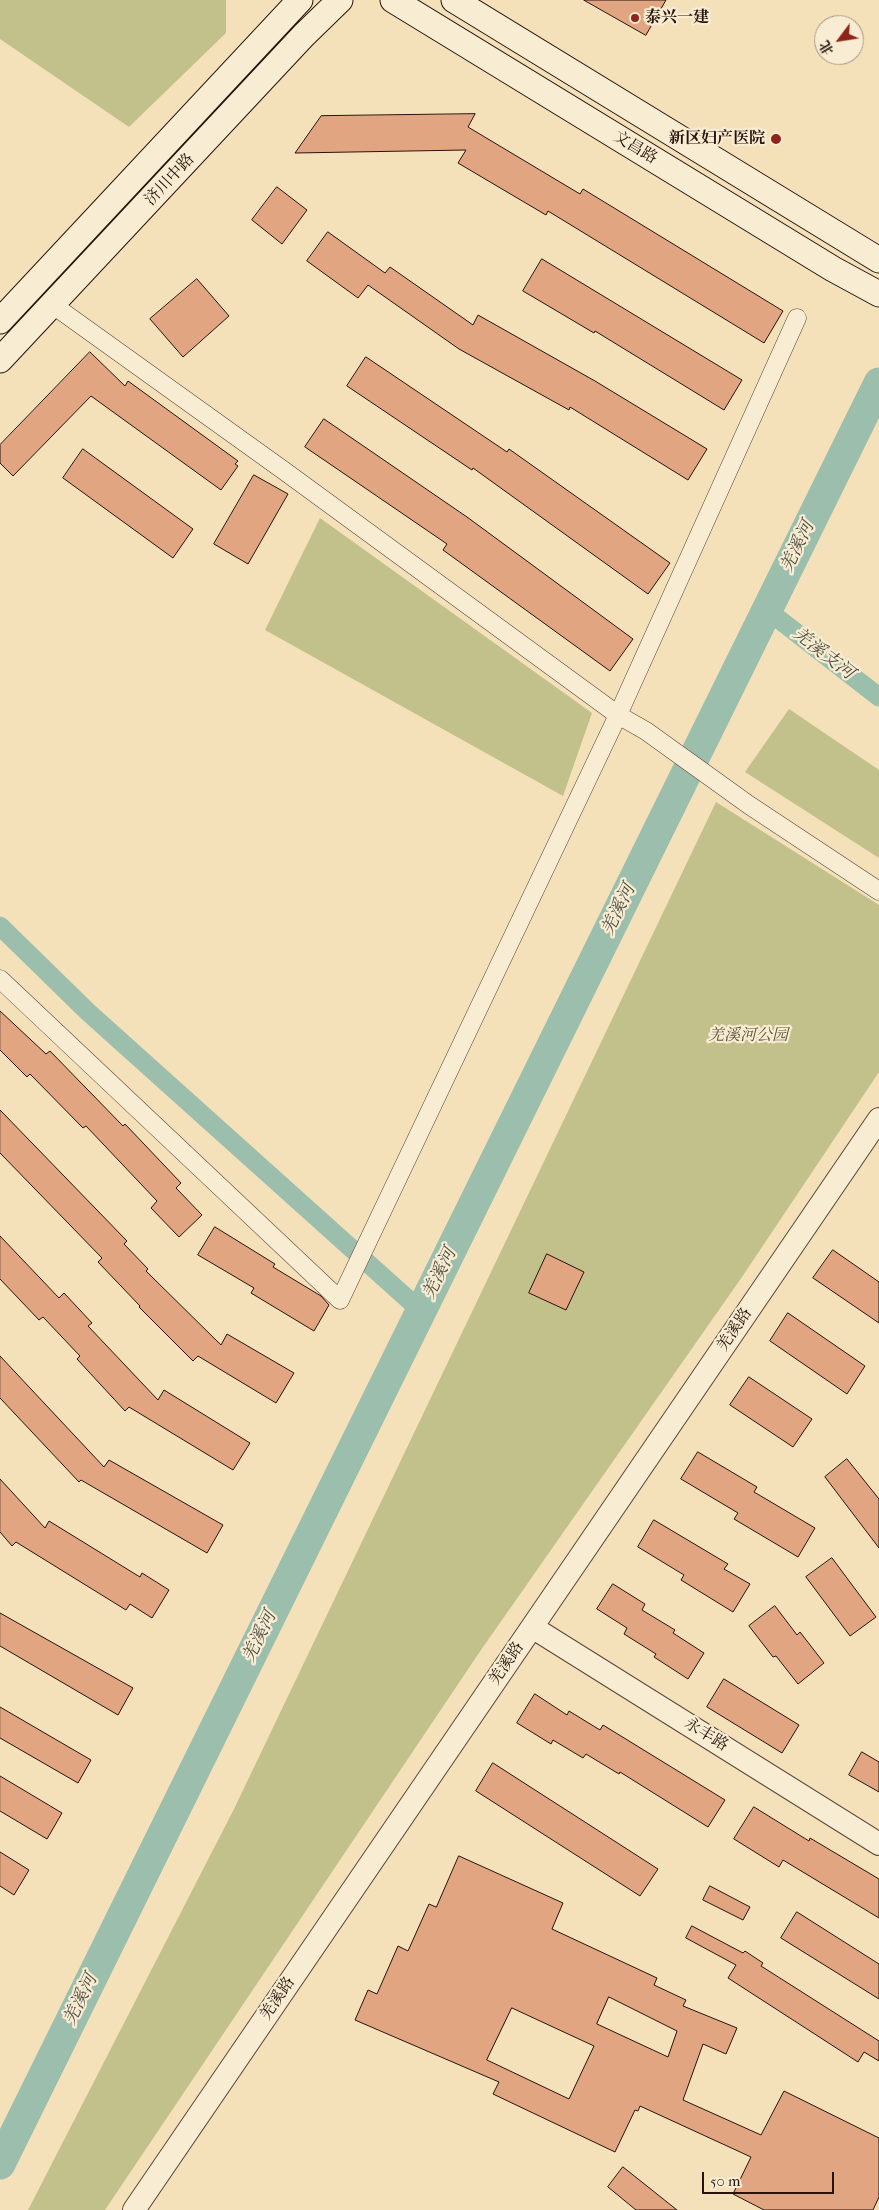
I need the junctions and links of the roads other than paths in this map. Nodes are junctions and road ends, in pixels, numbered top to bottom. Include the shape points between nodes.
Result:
1 (340, 0) edge
2 (393, 0) edge
3 (454, 0) edge
4 (290, 6) edge
5 (879, 260) edge
6 (879, 294) edge
7 (53, 305) junction
8 (796, 318) dead end
9 (0, 321) edge
10 (0, 360) edge
11 (618, 715) junction
12 (879, 891) edge
13 (0, 979) edge
14 (879, 1119) edge
15 (532, 1627) junction
16 (879, 1844) edge
17 (134, 2210) edge

1 - 7 main road, 济川中路
2 - 6 main road, 文昌路
3 - 5 main road, 文昌路
4 - 9 main road, 济川中路
7 - 10 main road, 济川中路
7 - 11 street
8 - 11 street
11 - 12 street
11 - 13 street via 340,1300
14 - 15 street, 羌溪路
15 - 16 street, 永丰路
15 - 17 street, 羌溪路

